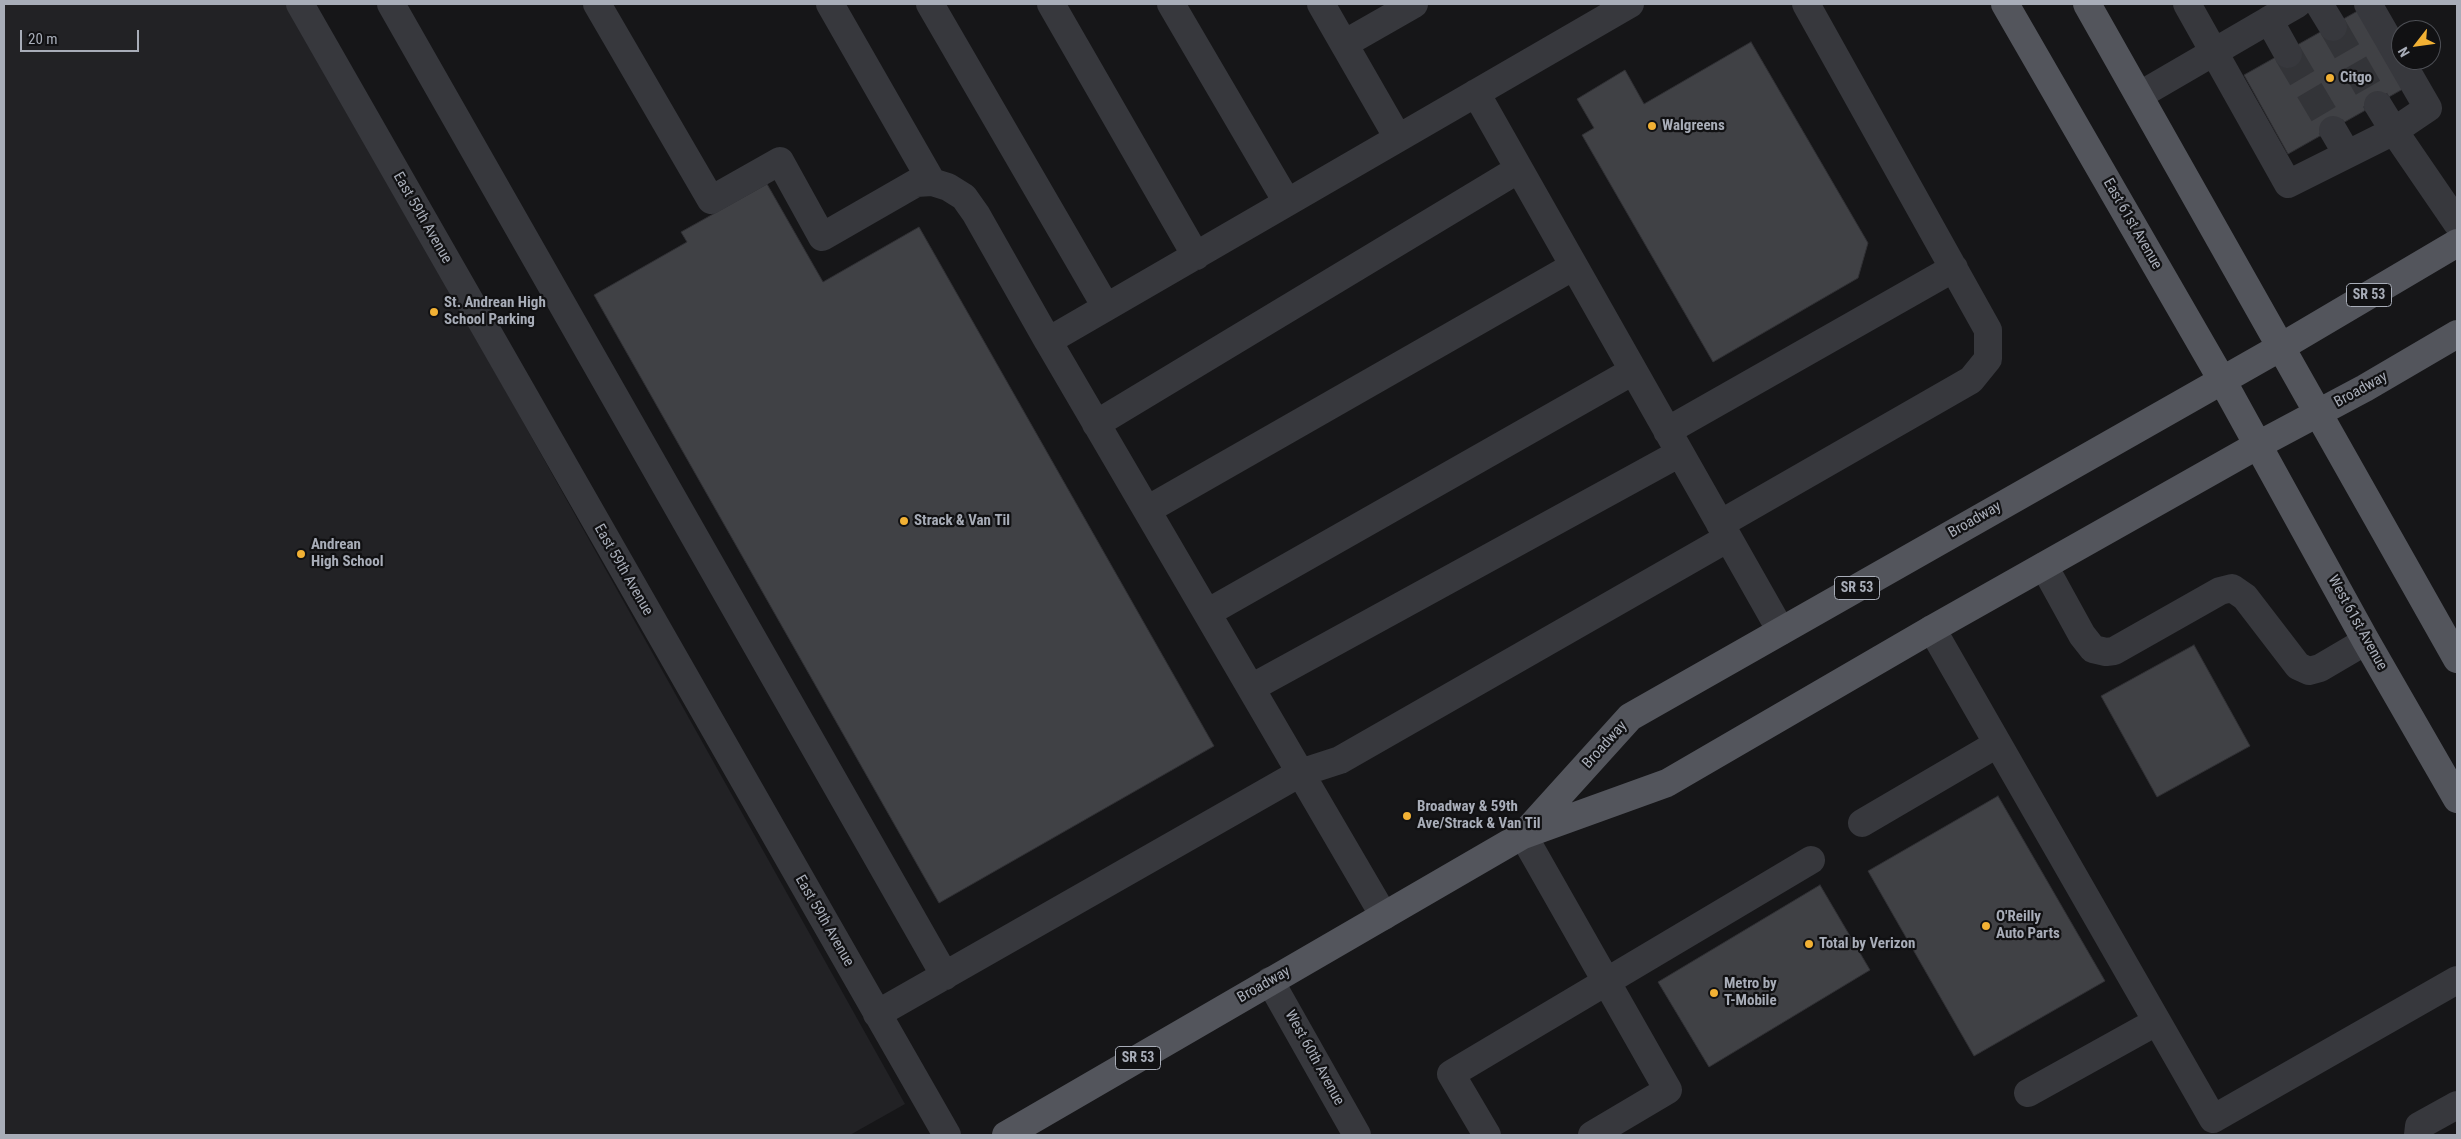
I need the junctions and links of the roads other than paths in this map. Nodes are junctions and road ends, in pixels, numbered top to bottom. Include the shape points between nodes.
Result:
1 (300, 4) edge
2 (391, 4) edge
3 (597, 4) edge
4 (830, 4) edge
5 (930, 4) edge
6 (1051, 4) edge
7 (1171, 4) edge
8 (1321, 4) edge
9 (1414, 4) edge
10 (1630, 4) edge
11 (1806, 4) edge
12 (2005, 4) edge
13 (2087, 4) edge
14 (2187, 4) edge
15 (2297, 4) edge
16 (2319, 4) edge
17 (2368, 4) edge
18 (2269, 20) junction
19 (2333, 27) tunnel mouth
20 (1344, 44) junction
21 (2213, 52) junction
22 (2288, 54) tunnel mouth
23 (1476, 93) junction
24 (2140, 96) junction
25 (2378, 104) tunnel mouth
26 (2333, 130) tunnel mouth
27 (2394, 131) junction
28 (1398, 138) junction
29 (2347, 154) junction
30 (1519, 169) junction
31 (932, 182) junction
32 (1287, 202) junction
33 (2457, 223) edge
34 (2457, 243) edge
35 (1196, 256) junction
36 (1574, 266) junction
37 (1954, 268) junction
38 (1106, 308) junction
39 (2457, 334) edge
40 (1048, 341) junction
41 (2281, 347) junction
42 (1633, 371) junction
43 (2222, 380) junction
44 (2318, 413) junction
45 (1096, 424) junction
46 (1674, 442) junction
47 (2258, 445) junction
48 (1147, 510) junction
49 (1724, 531) junction
50 (2044, 566) junction
51 (1207, 613) junction
52 (1932, 629) junction
53 (1781, 631) junction
54 (2366, 641) junction
55 (2457, 658) edge
56 (1251, 688) junction
57 (1997, 744) junction
58 (1300, 773) junction
59 (2457, 799) edge
60 (1862, 824) dead end
61 (1523, 835) junction
62 (1811, 860) dead end
63 (1384, 916) junction
64 (945, 976) junction
65 (2457, 980) edge
66 (1270, 981) junction
67 (1606, 981) junction
68 (877, 1014) junction
69 (2156, 1022) junction
70 (2028, 1093) dead end
71 (2457, 1105) edge
72 (946, 1135) edge
73 (1006, 1135) edge
74 (1357, 1135) edge
75 (1487, 1135) edge
76 (1592, 1135) edge
77 (2418, 1135) edge

1 - 68 street, East 59th Avenue
2 - 64 street
3 - 31 street via 711,200 780,161 822,237 916,183
4 - 31 street
5 - 38 street
6 - 35 street
7 - 32 street
8 - 20 street
9 - 20 street
10 - 23 street
11 - 37 street
12 - 43 main road, East 61st Avenue
13 - 24 main road
14 - 21 street
15 - 18 street
16 - 19 street
17 - 27 street via 2428,108
18 - 21 street
18 - 22 street
20 - 28 street
21 - 24 street
21 - 29 street via 2288,184
23 - 28 street
23 - 30 street
24 - 41 main road
25 - 27 street
26 - 29 street
27 - 29 street
27 - 33 street
28 - 32 street
30 - 36 street
30 - 45 street
31 - 40 street via 964,197
32 - 35 street
34 - 41 main road, Broadway / SR 53
35 - 38 street
36 - 42 street
36 - 48 street
37 - 46 street
37 - 49 street via 1988,330 1988,359 1982,368 1971,380
38 - 40 street
39 - 44 main road, Broadway / SR 53
40 - 45 street
41 - 43 main road, Broadway / SR 53
41 - 44 main road
42 - 46 street
42 - 51 street
43 - 47 main road, East 61st Avenue
43 - 53 main road, Broadway / SR 53
44 - 47 main road, Broadway / SR 53
44 - 55 main road
45 - 48 street
46 - 49 street
46 - 56 street
47 - 50 main road, Broadway / SR 53
47 - 54 main road, West 61st Avenue
48 - 51 street
49 - 53 street
49 - 58 street via 1340,760
50 - 52 main road, Broadway / SR 53
50 - 54 street via 2093,649 2114,651 2220,591 2232,588 2245,597 2298,666 2309,671
51 - 56 street
52 - 57 street
52 - 61 main road, Broadway / SR 53 via 1667,783
53 - 61 main road, Broadway / SR 53 via 1630,716
54 - 59 main road, West 61st Avenue
56 - 58 street
57 - 60 street
57 - 69 street
58 - 63 street
58 - 64 street
61 - 63 main road, Broadway / SR 53
61 - 67 street
62 - 67 street
63 - 66 main road, Broadway / SR 53
64 - 68 street
65 - 69 street via 2213,1119
66 - 73 main road, Broadway / SR 53
66 - 74 street, West 60th Avenue
67 - 75 street via 1451,1074
67 - 76 street via 1668,1090
68 - 72 street, East 59th Avenue
69 - 70 street
71 - 77 street via 2419,1126

